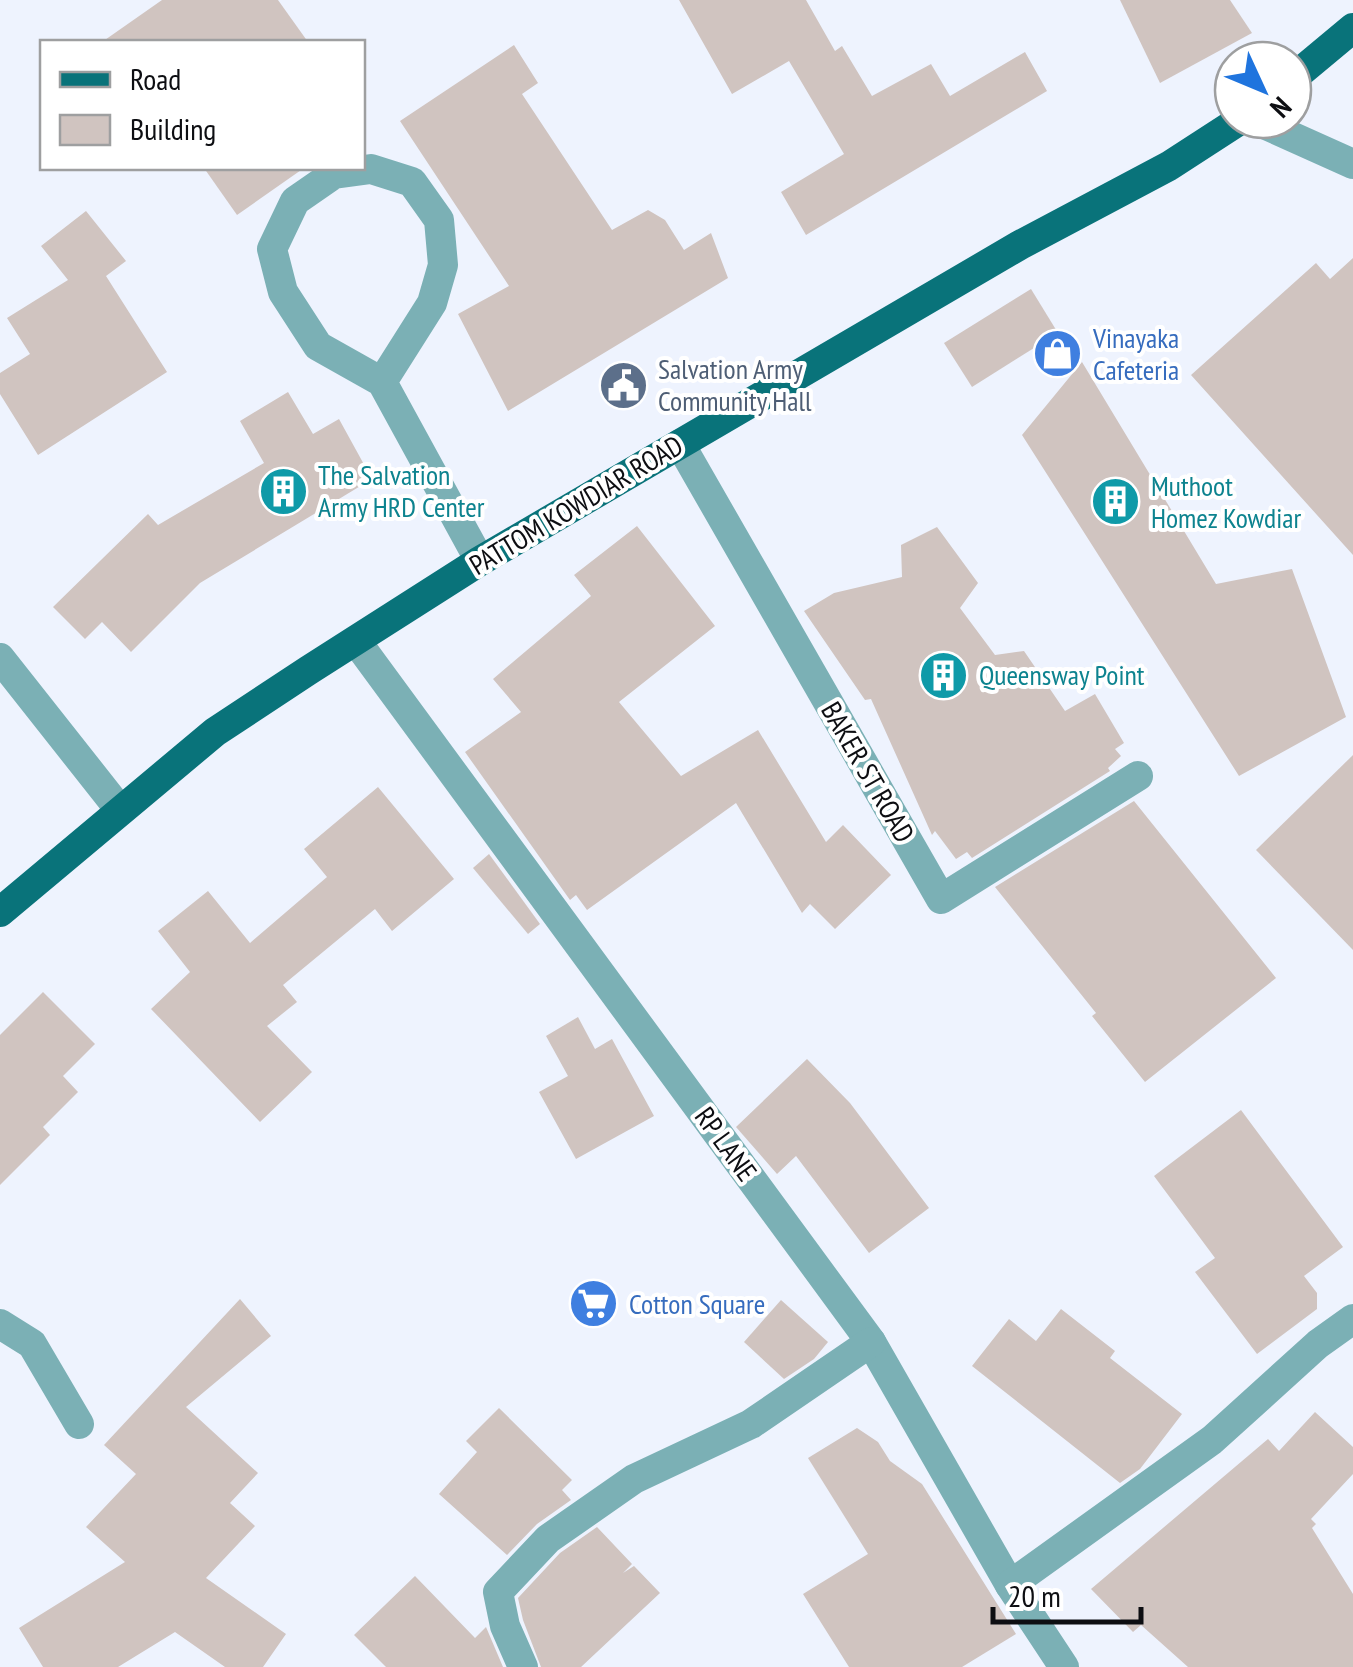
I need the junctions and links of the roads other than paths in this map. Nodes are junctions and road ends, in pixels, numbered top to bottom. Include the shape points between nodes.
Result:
1 (1353, 28) edge
2 (1313, 61) edge
3 (1213, 137) edge
4 (1300, 140) edge
5 (1353, 164) edge
6 (364, 170) edge
7 (365, 170) edge
8 (382, 382) junction
9 (680, 444) junction
10 (480, 560) junction
11 (356, 641) junction
12 (0, 658) edge
13 (1138, 776) dead end
14 (120, 810) junction
15 (0, 912) edge
16 (1353, 1319) edge
17 (0, 1324) edge
18 (871, 1342) junction
19 (79, 1424) dead end
20 (1010, 1585) junction
21 (523, 1667) edge
22 (1064, 1667) edge

1 - 2 main road
3 - 9 main road, PATTOM KOWDIAR ROAD
4 - 5 street
6 - 8 street via 334,174 295,201 272,249 283,292 318,346
7 - 8 street via 412,182 440,220 442,265 432,303
8 - 10 street
9 - 10 main road, PATTOM KOWDIAR ROAD
9 - 13 street, BAKER ST ROAD via 941,899
10 - 11 main road, PATTOM KOWDIAR ROAD
11 - 14 main road, PATTOM KOWDIAR ROAD via 216,732
11 - 18 street, RP LANE
12 - 14 street
14 - 15 main road, PATTOM KOWDIAR ROAD
16 - 20 street via 1212,1440
17 - 19 street via 32,1344
18 - 20 street, RP LANE
18 - 21 street via 751,1424 634,1479 548,1539 498,1592
20 - 22 street, RP LANE

